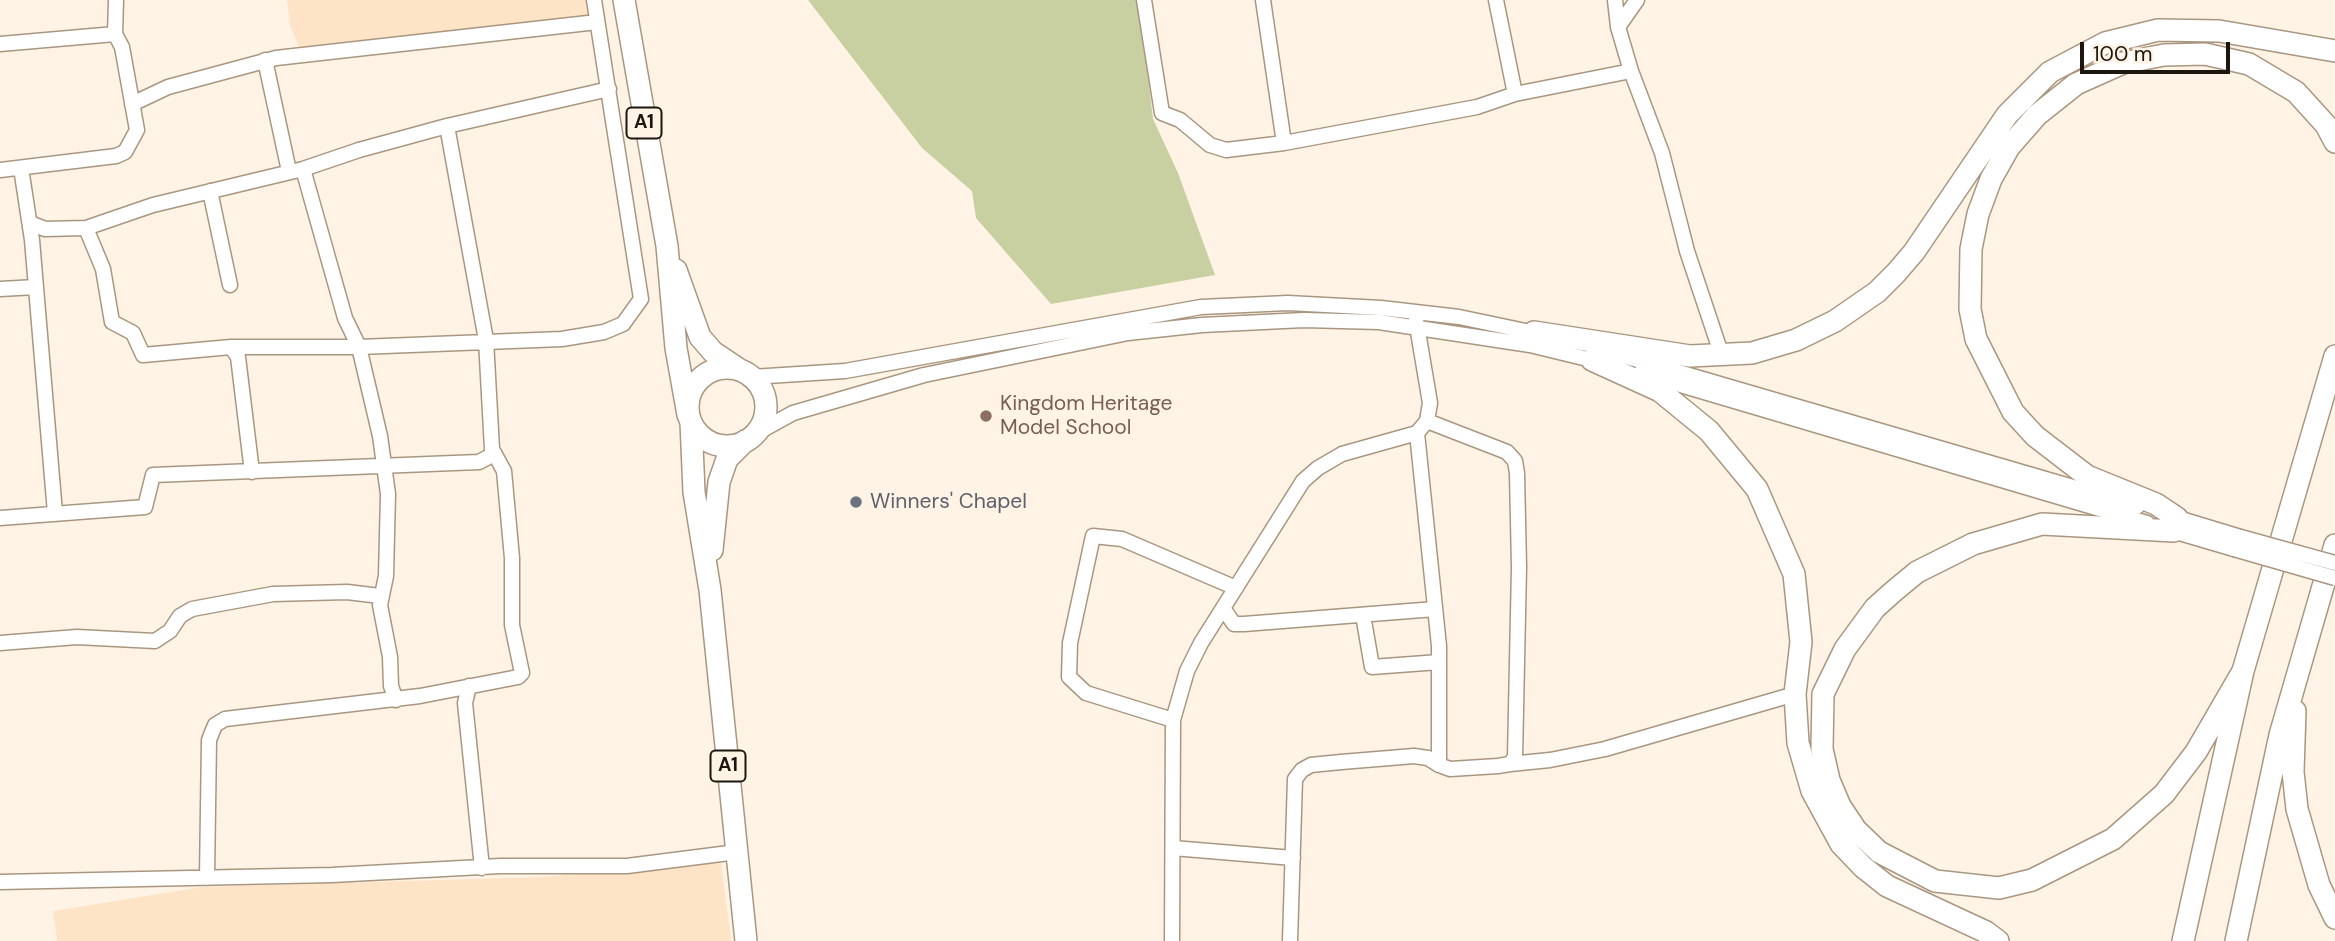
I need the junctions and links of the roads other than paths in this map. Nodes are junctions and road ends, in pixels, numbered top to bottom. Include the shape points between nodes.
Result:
1 (116, 0) edge
2 (594, 0) edge
3 (624, 0) edge
4 (1144, 0) edge
5 (1263, 0) edge
6 (1496, 0) edge
7 (1615, 0) edge
8 (1637, 0) edge
9 (597, 22) junction
10 (1618, 27) junction
11 (115, 34) junction
12 (0, 44) edge
13 (2335, 51) edge
14 (265, 60) junction
15 (1631, 71) junction
16 (609, 89) junction
17 (1515, 94) junction
18 (132, 104) junction
19 (447, 126) junction
20 (2335, 142) edge
21 (1284, 143) junction
22 (20, 168) junction
23 (0, 170) edge
24 (296, 170) junction
25 (210, 191) junction
26 (30, 223) junction
27 (86, 228) junction
28 (45, 229) junction
29 (32, 240) junction
30 (667, 246) junction
31 (230, 285) dead end
32 (36, 287) junction
33 (0, 289) edge
34 (1201, 307) junction
35 (1416, 319) junction
36 (1202, 325) junction
37 (1084, 326) junction
38 (1534, 332) junction
39 (486, 340) junction
40 (1086, 344) junction
41 (359, 347) junction
42 (234, 352) junction
43 (1722, 356) junction
44 (2335, 356) edge
45 (1592, 360) junction
46 (746, 374) junction
47 (690, 419) junction
48 (1422, 427) junction
49 (749, 438) junction
50 (494, 454) junction
51 (383, 468) junction
52 (252, 472) junction
53 (55, 513) junction
54 (0, 517) edge
55 (2176, 525) junction
56 (2235, 542) junction
57 (2335, 545) edge
58 (2335, 563) edge
59 (2335, 578) edge
60 (1236, 588) junction
61 (710, 590) junction
62 (380, 596) junction
63 (1223, 608) junction
64 (1435, 609) junction
65 (1363, 615) junction
66 (0, 643) edge
67 (1439, 662) junction
68 (2243, 671) junction
69 (2296, 678) junction
70 (469, 686) junction
71 (1795, 694) junction
72 (396, 699) junction
73 (1173, 720) junction
74 (1510, 764) junction
75 (1439, 765) junction
76 (1173, 848) junction
77 (737, 852) junction
78 (1293, 858) junction
79 (482, 868) junction
80 (207, 877) junction
81 (0, 882) edge
82 (2335, 918) edge
83 (746, 941) edge
84 (1172, 941) edge
85 (1290, 941) edge
86 (1998, 941) edge
87 (2183, 941) edge
88 (2236, 941) edge

1 - 11 street
2 - 9 street
3 - 30 highway, A1
4 - 21 street via 1162,113 1180,120 1210,145 1226,150
5 - 21 street
6 - 17 street
7 - 10 street
8 - 10 street
9 - 14 street
9 - 16 street
10 - 15 street
11 - 12 street
11 - 18 street via 122,47
13 - 43 highway via 2219,31 2158,30 2105,43 2050,72 2007,114 1914,252 1877,292 1835,321 1796,340
14 - 18 street via 168,87
14 - 24 street
15 - 17 street
15 - 43 street via 1662,153 1687,251
16 - 19 street
16 - 39 street via 641,299 623,324 595,335
17 - 21 street via 1476,107
18 - 22 street via 137,130 125,152
19 - 24 street
19 - 39 street
20 - 55 highway via 2297,92 2249,64 2205,54 2164,55 2123,63 2076,84 2037,115 2009,147 1991,179 1971,249 1969,309 1976,339 2013,412 2035,436 2087,476 2156,504
22 - 23 street
22 - 26 street
24 - 25 street
24 - 41 street
25 - 27 street via 113,216
25 - 31 street
26 - 28 street
26 - 29 street
27 - 28 street
27 - 42 street via 103,269 112,322 133,333 143,355
28 - 29 street
29 - 32 street
30 - 46 highway, A1 via 700,337 713,352
30 - 47 highway, A1 via 676,348
32 - 33 street
32 - 53 street
34 - 35 street via 1288,303
34 - 36 street
34 - 37 street
35 - 36 street
35 - 38 street
35 - 45 street
35 - 48 street via 1430,403
36 - 40 street
37 - 40 street
37 - 46 street via 845,371
38 - 43 highway via 1690,356
38 - 55 street
39 - 41 street
39 - 50 street
40 - 49 street via 924,375 858,393 793,413
41 - 42 street via 251,347
41 - 51 street
42 - 52 street
44 - 68 highway
45 - 55 street
45 - 71 highway via 1660,391 1709,431 1757,489 1794,574 1801,642
46 - 47 highway via 727,368 701,378 692,388
46 - 49 highway via 765,399 765,412
47 - 49 highway via 704,439 714,444 735,445
47 - 61 highway, A1 via 694,492
48 - 60 street via 1342,454 1318,468 1289,501
48 - 64 street
48 - 74 street via 1507,452 1516,461 1519,580 1515,757
49 - 61 highway, A1 via 731,452 719,482
50 - 51 street via 479,462
50 - 70 street via 504,471 512,625 522,673
51 - 52 street
51 - 62 street via 388,494 387,562
52 - 53 street via 153,475 145,506
53 - 54 street
55 - 56 street
55 - 68 highway via 2042,524 1973,544 1917,572 1894,590 1845,649 1823,694 1822,749 1840,806 1879,852 1935,881 1998,888 2032,880 2113,839 2164,793 2196,752
56 - 58 street, bridge
56 - 59 street, bridge
57 - 69 highway
60 - 63 street
60 - 73 street via 1122,539 1093,536 1070,643 1069,677 1086,693
61 - 77 highway, A1
62 - 66 street via 273,594 192,609 155,641 77,637
62 - 72 street
63 - 65 street via 1234,624
63 - 73 street via 1187,671
64 - 65 street
64 - 67 street
65 - 67 street via 1371,667
67 - 75 street
68 - 87 highway
69 - 82 highway via 2293,772 2297,809 2319,886
69 - 88 highway
70 - 72 street
70 - 79 street via 465,703
71 - 74 street via 1605,749
71 - 86 highway via 1803,766 1841,844 1888,886
72 - 80 street via 225,719 215,724 209,740
73 - 76 street
74 - 75 street via 1450,769
75 - 78 street via 1414,756 1311,765 1302,770 1295,779
76 - 78 street
76 - 84 street
77 - 79 street via 627,866
77 - 83 highway, A1
78 - 85 street
79 - 80 street
80 - 81 street

